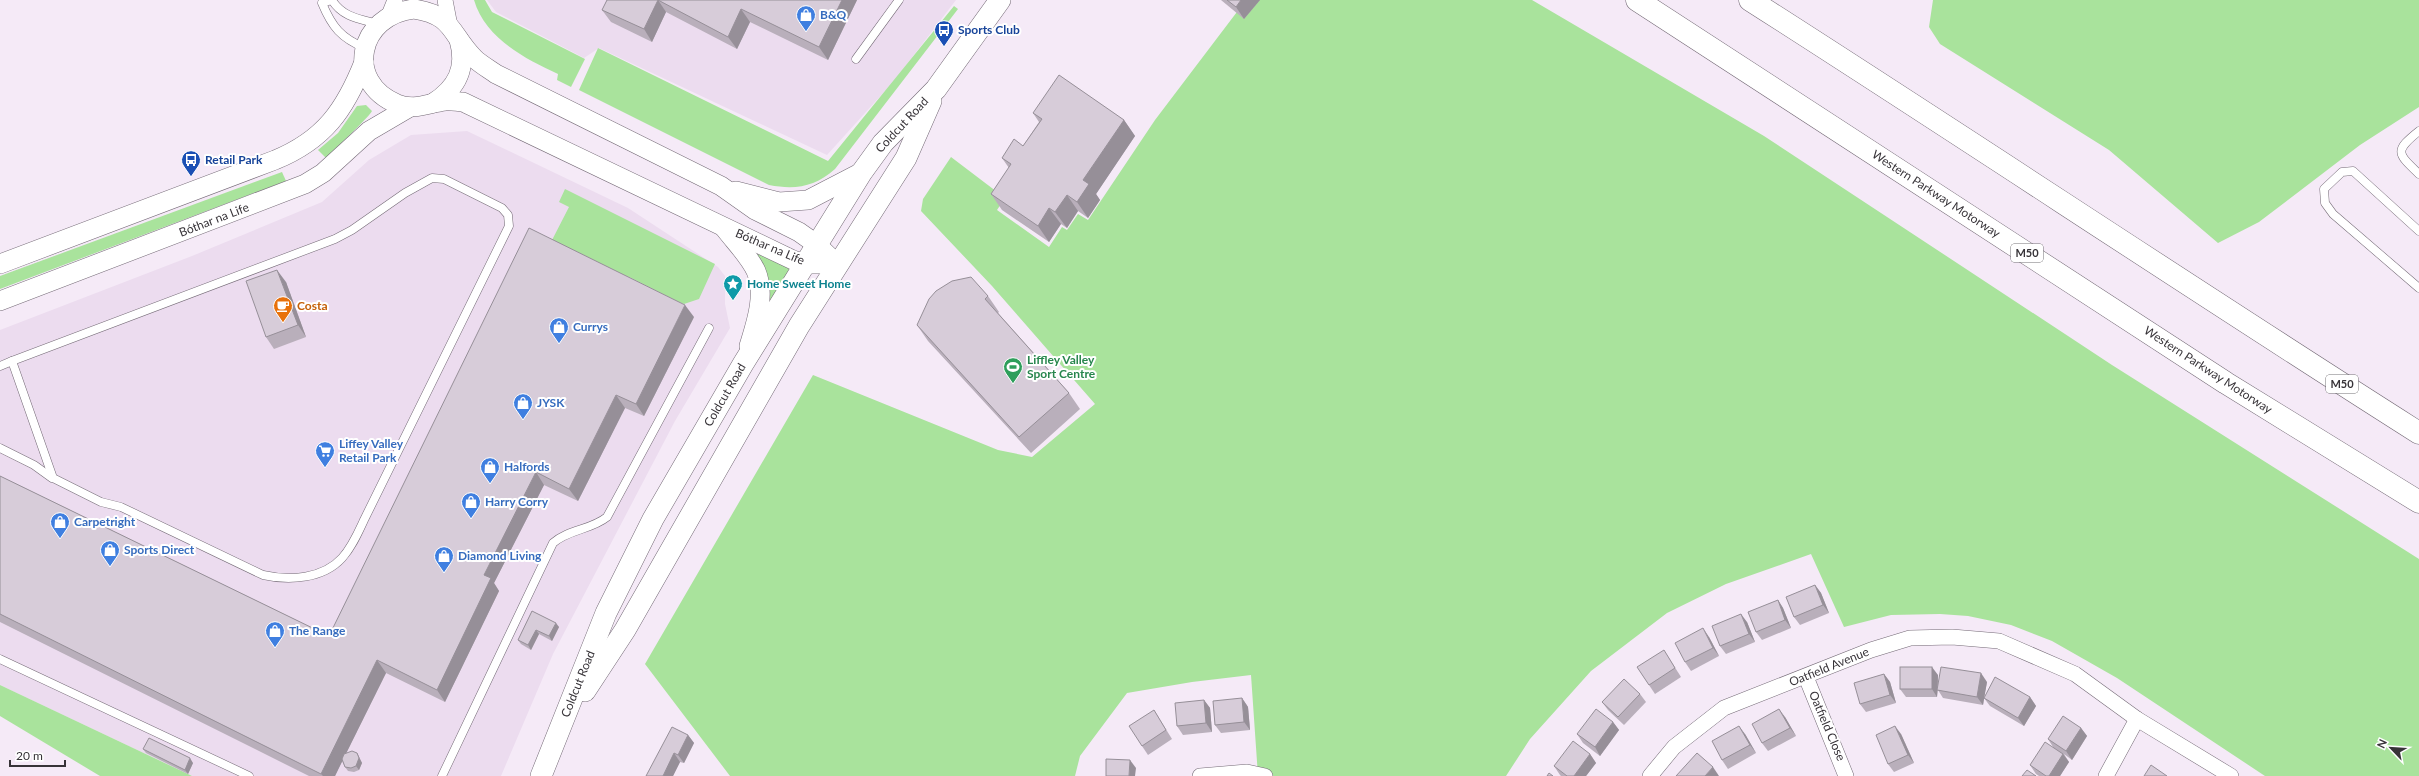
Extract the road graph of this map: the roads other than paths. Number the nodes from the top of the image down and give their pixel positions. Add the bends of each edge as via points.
1 (332, 0) edge
2 (445, 0) edge
3 (899, 0) edge
4 (1000, 0) edge
5 (1637, 0) edge
6 (1750, 0) edge
7 (387, 13) edge
8 (454, 31) junction
9 (364, 55) junction
10 (856, 59) dead end
11 (936, 90) junction
12 (432, 104) junction
13 (410, 107) junction
14 (2419, 131) edge
15 (862, 172) junction
16 (2419, 174) edge
17 (721, 186) junction
18 (724, 228) junction
19 (2419, 231) edge
20 (816, 244) junction
21 (0, 264) edge
22 (805, 264) junction
23 (837, 264) junction
24 (2419, 288) edge
25 (0, 301) edge
26 (709, 328) dead end
27 (12, 361) junction
28 (743, 364) junction
29 (0, 366) edge
30 (2419, 433) edge
31 (0, 448) edge
32 (52, 478) junction
33 (2419, 502) edge
34 (0, 659) edge
35 (1806, 677) junction
36 (2137, 719) junction
37 (560, 730) junction
38 (249, 776) edge
39 (442, 776) edge
40 (541, 776) edge
41 (1200, 776) edge
42 (1265, 776) edge
43 (1650, 776) edge
44 (1846, 776) edge
45 (2106, 776) edge
46 (2231, 776) edge

1 - 7 lane via 341,12 350,17
1 - 9 lane via 322,3 332,23
2 - 8 street
3 - 10 lane
4 - 11 main road, Coldcut Road
5 - 33 highway, Western Parkway Motorway / M50 via 2220,378
6 - 30 highway, M50
7 - 8 street, Bóthar na Life via 428,11 440,17
7 - 9 street via 370,35
8 - 12 street, Bóthar na Life via 462,52 462,68 456,83 446,95
8 - 17 street, Bóthar na Life via 474,58 496,74
9 - 13 street, Bóthar na Life via 367,76 375,89 386,99
9 - 21 street via 354,87 341,110 303,147 275,160
11 - 15 main road, Coldcut Road via 883,143
11 - 23 main road, Coldcut Road via 906,158
12 - 13 street, Bóthar na Life
12 - 18 street, Bóthar na Life via 447,100 464,102
13 - 25 street, Bóthar na Life via 369,131 324,173 305,184
14 - 16 lane via 2403,144 2401,150 2404,160
15 - 17 street via 805,201 778,202
15 - 20 main road, Coldcut Road via 825,234
17 - 20 street, Bóthar na Life via 755,210 799,232
18 - 22 street, Bóthar na Life
18 - 28 street via 756,272 760,290 758,317
19 - 24 lane via 2353,171 2342,172 2324,190 2325,203 2333,214
20 - 22 main road, Coldcut Road
20 - 23 street, Bóthar na Life
22 - 23 street, Bóthar na Life
22 - 28 main road, Coldcut Road
23 - 37 main road, Coldcut Road via 798,326 625,630
26 - 39 lane via 607,517 600,523 562,535 553,543
27 - 29 lane
27 - 32 lane
27 - 32 lane via 335,239 426,180 444,179 488,200 508,215 509,226 506,234 354,541 342,558 328,569 298,578 284,579 263,575 121,507 101,502
28 - 37 main road, Coldcut Road via 653,519 615,596
31 - 32 lane via 34,465
34 - 38 lane
35 - 36 street, Oatfield Avenue via 1847,658 1910,638 1952,637 1999,641 2075,674
35 - 43 street, Oatfield Avenue via 1724,708 1674,748
35 - 44 street, Oatfield Close
36 - 45 street
36 - 46 street, Oatfield Avenue
37 - 40 main road, Coldcut Road
41 - 42 street via 1248,772

